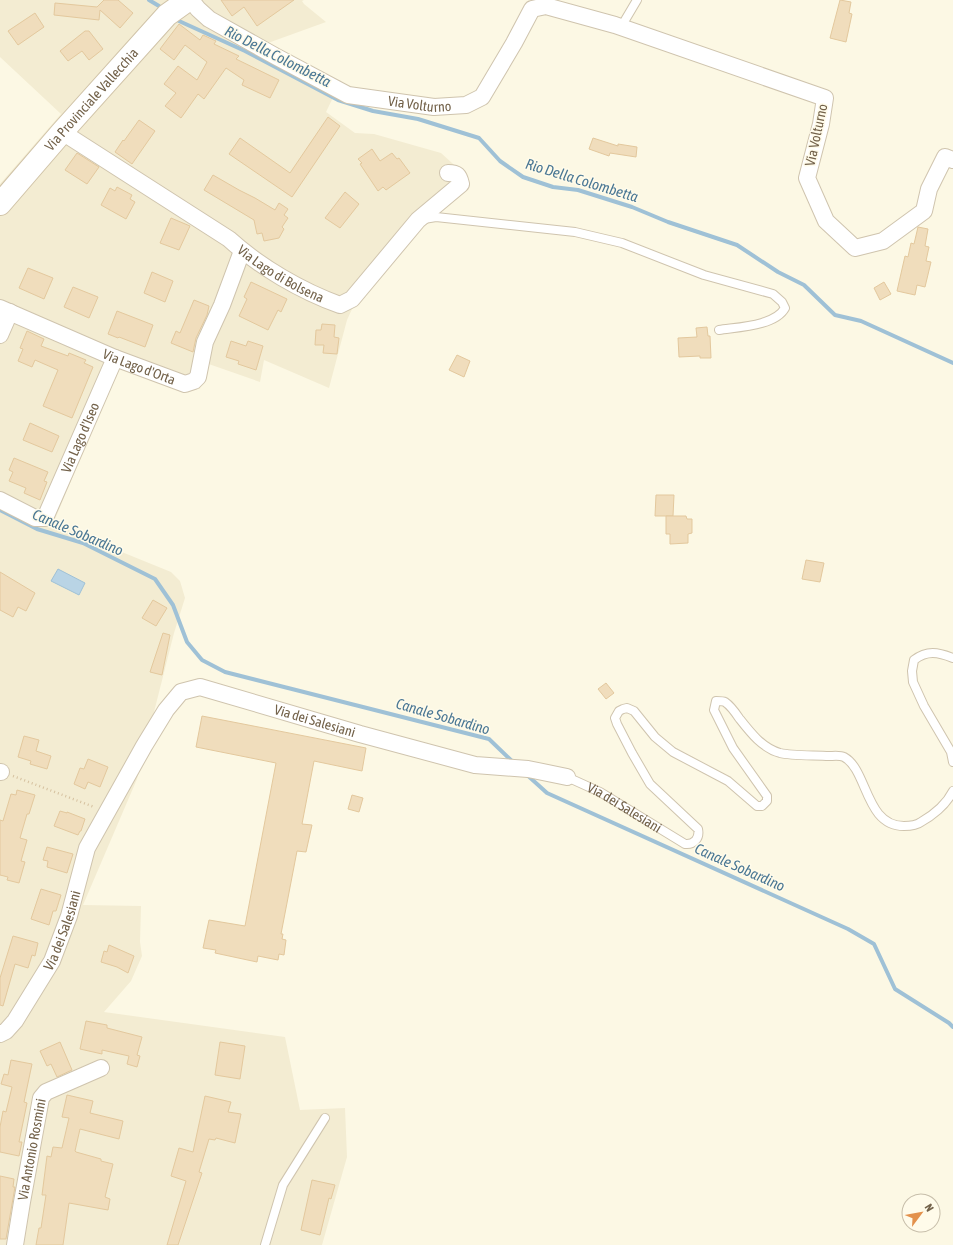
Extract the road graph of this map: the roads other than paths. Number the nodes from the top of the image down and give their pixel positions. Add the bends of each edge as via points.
1 (188, 0) edge
2 (191, 0) edge
3 (637, 0) edge
4 (621, 27) junction
5 (62, 132) junction
6 (953, 160) edge
7 (448, 173) dead end
8 (0, 204) edge
9 (418, 220) junction
10 (242, 251) junction
11 (5, 310) edge
12 (719, 330) dead end
13 (0, 335) edge
14 (115, 358) junction
15 (0, 500) edge
16 (953, 658) edge
17 (953, 762) edge
18 (567, 777) joint
19 (953, 791) edge
20 (0, 1034) edge
21 (101, 1068) dead end
22 (325, 1118) dead end
23 (15, 1245) edge
24 (265, 1245) edge

1 - 5 main road, Via Provinciale Vallecchia via 167,15
2 - 4 street, Via Volturno via 209,19 348,95 434,107 466,105 482,97 532,9 546,6
3 - 4 lane
4 - 6 street, Via Volturno via 825,98 807,178 826,221 855,248 883,241 924,211 929,189 945,157
5 - 8 main road, Via Provinciale Vallecchia
5 - 10 street, Via Lago di Bolsena via 229,239
7 - 9 street, Via Lago di Bolsena via 459,176 461,184
9 - 10 street, Via Lago di Bolsena via 352,299 340,306 279,275
9 - 12 lane via 436,217 575,232 622,243 704,275 773,294 785,308 782,313 767,322
10 - 14 street, Via Lago d'Orta via 205,342 198,377 194,381 186,384
11 - 13 street
11 - 14 street, Via Lago d'Orta
14 - 15 street, Via Lago d'Iseo via 45,518 36,518
16 - 17 lane via 931,652 921,655 914,660 912,671 913,682 951,752
18 - 19 lane, Via dei Salesiani via 600,792 685,844 692,844 697,839 698,829 650,784 615,718 623,709 627,708 634,712 655,737 673,752 728,781 757,806 762,806 767,801 767,796 733,748 714,710 716,701 724,702 732,708 763,744 780,753 843,756 854,765 867,796 886,822 898,826 919,824 936,814 949,800
18 - 20 street, Via dei Salesiani via 521,768 475,765 200,687 181,692 166,710 144,746 87,848 69,916 52,961 15,1021
21 - 23 street, Via Antonio Rosmini via 46,1092 41,1098
22 - 24 lane via 283,1185

